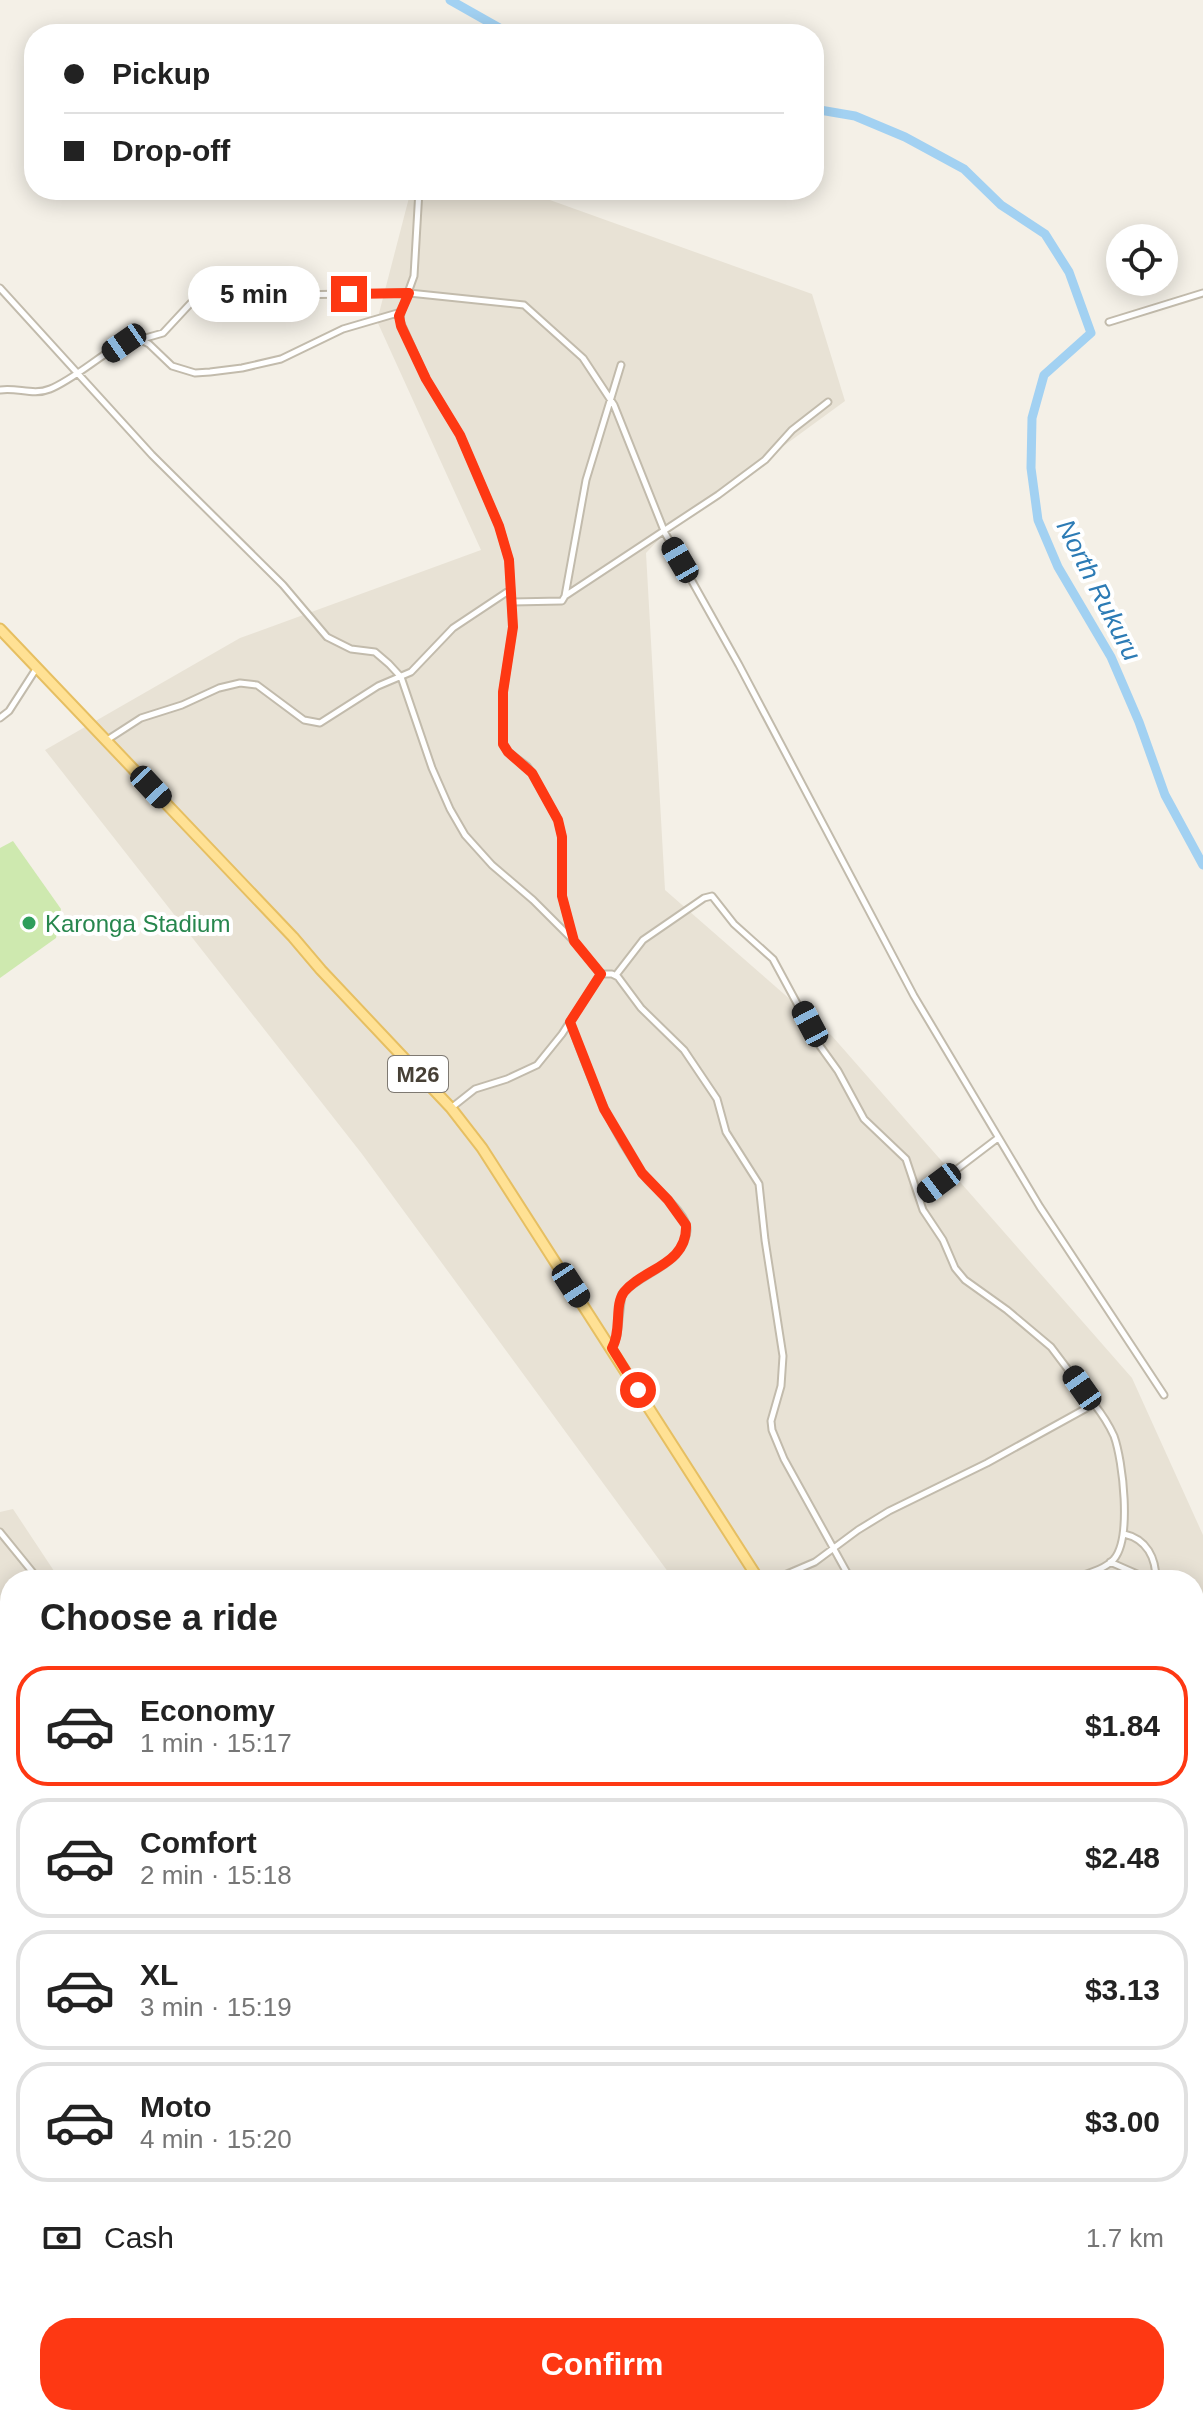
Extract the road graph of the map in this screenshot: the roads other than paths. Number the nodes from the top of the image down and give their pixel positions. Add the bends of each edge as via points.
1 (419, 200) edge
2 (0, 288) edge
3 (409, 293) junction
4 (1203, 293) edge
5 (401, 312) junction
6 (1109, 322) dead end
7 (142, 339) junction
8 (621, 365) dead end
9 (78, 374) junction
10 (0, 390) edge
11 (610, 399) junction
12 (828, 402) dead end
13 (665, 533) junction
14 (510, 590) junction
15 (565, 596) junction
16 (512, 602) junction
17 (0, 629) edge
18 (36, 668) junction
19 (401, 677) junction
20 (0, 718) edge
21 (107, 740) junction
22 (574, 941) junction
23 (601, 974) junction
24 (616, 975) junction
25 (570, 1022) junction
26 (451, 1108) junction
27 (998, 1138) junction
28 (919, 1198) junction
29 (612, 1348) junction
30 (1164, 1395) dead end
31 (1094, 1404) junction
32 (0, 1532) edge
33 (1124, 1534) junction
34 (835, 1549) junction
35 (1110, 1562) junction
36 (31, 1570) edge
37 (751, 1570) edge
38 (798, 1570) edge
39 (846, 1570) edge
40 (1098, 1570) edge
41 (1130, 1570) edge
42 (1155, 1570) edge

1 - 3 street via 417,257
2 - 9 street
3 - 5 street
3 - 7 street via 202,291 163,333
3 - 11 street via 524,305 583,358
4 - 6 street
5 - 7 street via 343,329 281,359 210,372 172,366
5 - 14 street via 407,339 460,435 499,526 511,571
7 - 9 street via 131,339
8 - 11 street
9 - 10 street via 38,393
9 - 19 street via 327,637 351,649 375,652
11 - 13 street
11 - 15 street via 586,480
12 - 13 street via 765,460
13 - 15 street
13 - 27 street via 914,996
14 - 16 street
14 - 19 street via 453,628
15 - 16 street via 553,603
16 - 22 street via 503,744 532,773 558,820 562,896
17 - 18 main road, M26
18 - 20 street
18 - 21 main road, M26
19 - 21 street via 315,724 257,685 229,685 141,718
19 - 22 street via 432,768 465,835
21 - 26 main road, M26
22 - 23 street
23 - 24 street
23 - 25 street
24 - 28 street via 643,940 712,896 773,959 864,1119 906,1159
24 - 34 street via 680,1044 717,1099 726,1132 759,1184 783,1356 772,1430
25 - 26 street via 537,1065 475,1089
25 - 29 street via 604,1109 642,1173 686,1225 670,1259 622,1294
26 - 29 main road, M26
27 - 28 street
27 - 30 street
28 - 31 street via 965,1280 1051,1347
29 - 37 main road, M26
31 - 33 street via 1119,1454
31 - 34 street via 889,1511
32 - 36 street
33 - 35 street
33 - 42 street via 1148,1550
34 - 38 street
34 - 39 street
35 - 40 street
35 - 41 street

